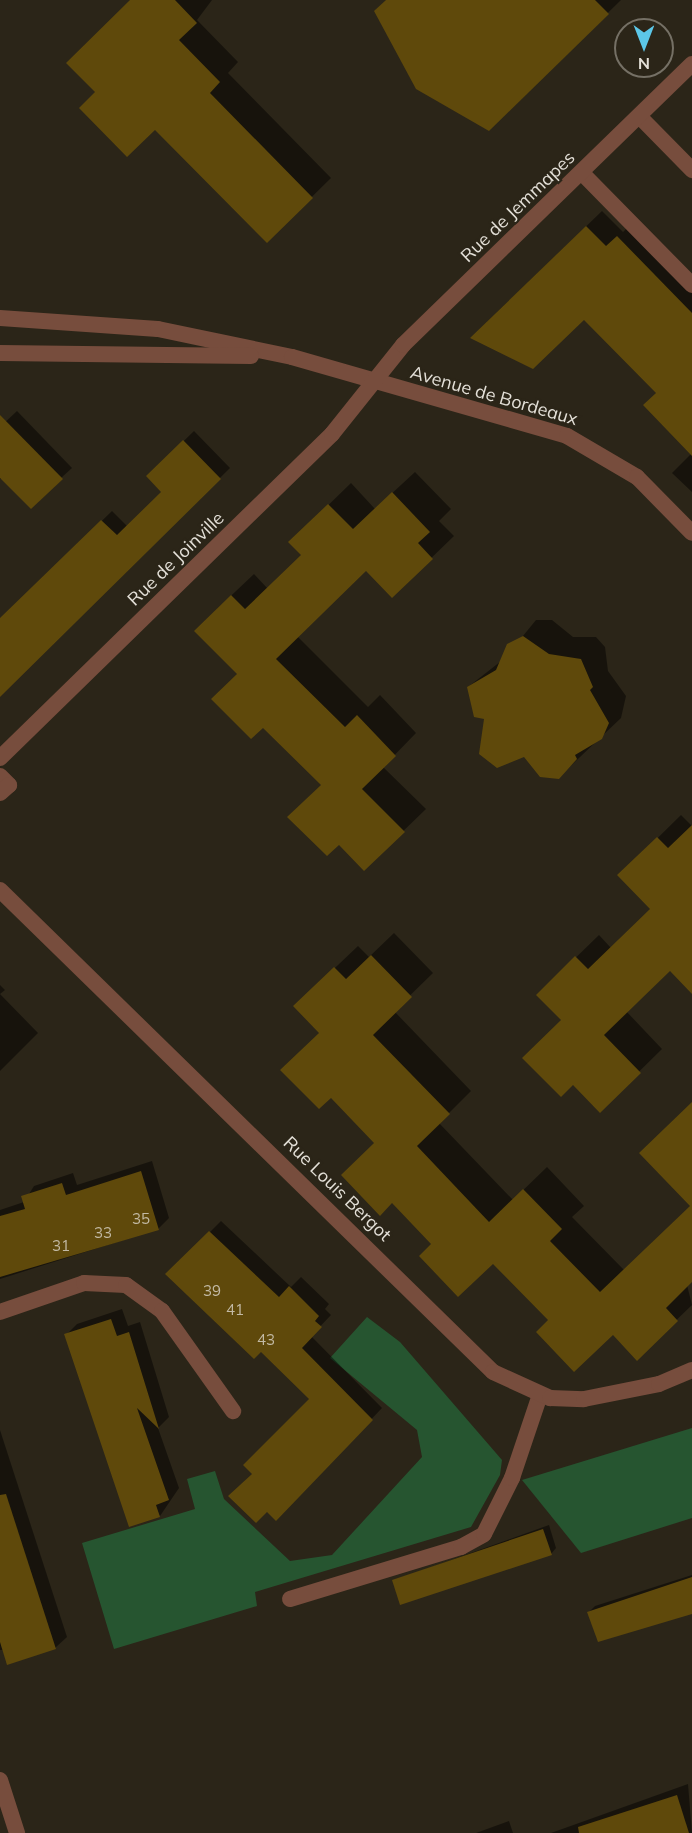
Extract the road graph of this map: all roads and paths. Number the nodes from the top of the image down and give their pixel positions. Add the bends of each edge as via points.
1 (692, 64) edge
2 (639, 116) junction
3 (692, 170) edge
4 (582, 173) junction
5 (692, 285) edge
6 (0, 318) edge
7 (0, 353) edge
8 (292, 357) junction
9 (373, 381) junction
10 (692, 533) edge
11 (0, 758) edge
12 (0, 776) edge
13 (0, 793) edge
14 (0, 890) edge
15 (0, 1312) edge
16 (692, 1370) edge
17 (540, 1395) junction
18 (233, 1410) dead end
19 (290, 1599) dead end
20 (0, 1780) edge
21 (17, 1833) edge

1 - 2 street, Rue de Jemmapes
2 - 3 street
2 - 4 street, Rue de Jemmapes
4 - 5 street
4 - 9 street, Rue de Jemmapes via 403,345
6 - 8 street, Avenue de Bordeaux via 158,329
7 - 8 street, Avenue de Bordeaux
8 - 9 street, Avenue de Bordeaux
9 - 10 street, Avenue de Bordeaux via 587,445 637,477
9 - 11 street, Rue de Joinville via 332,434
12 - 13 street via 9,785
14 - 17 street, Rue Louis Bergot via 493,1372
15 - 18 street via 84,1283 126,1285 162,1311
16 - 17 street, Rue Louis Bergot via 625,1393 584,1399
17 - 19 street via 512,1478 484,1534 461,1547
20 - 21 street

